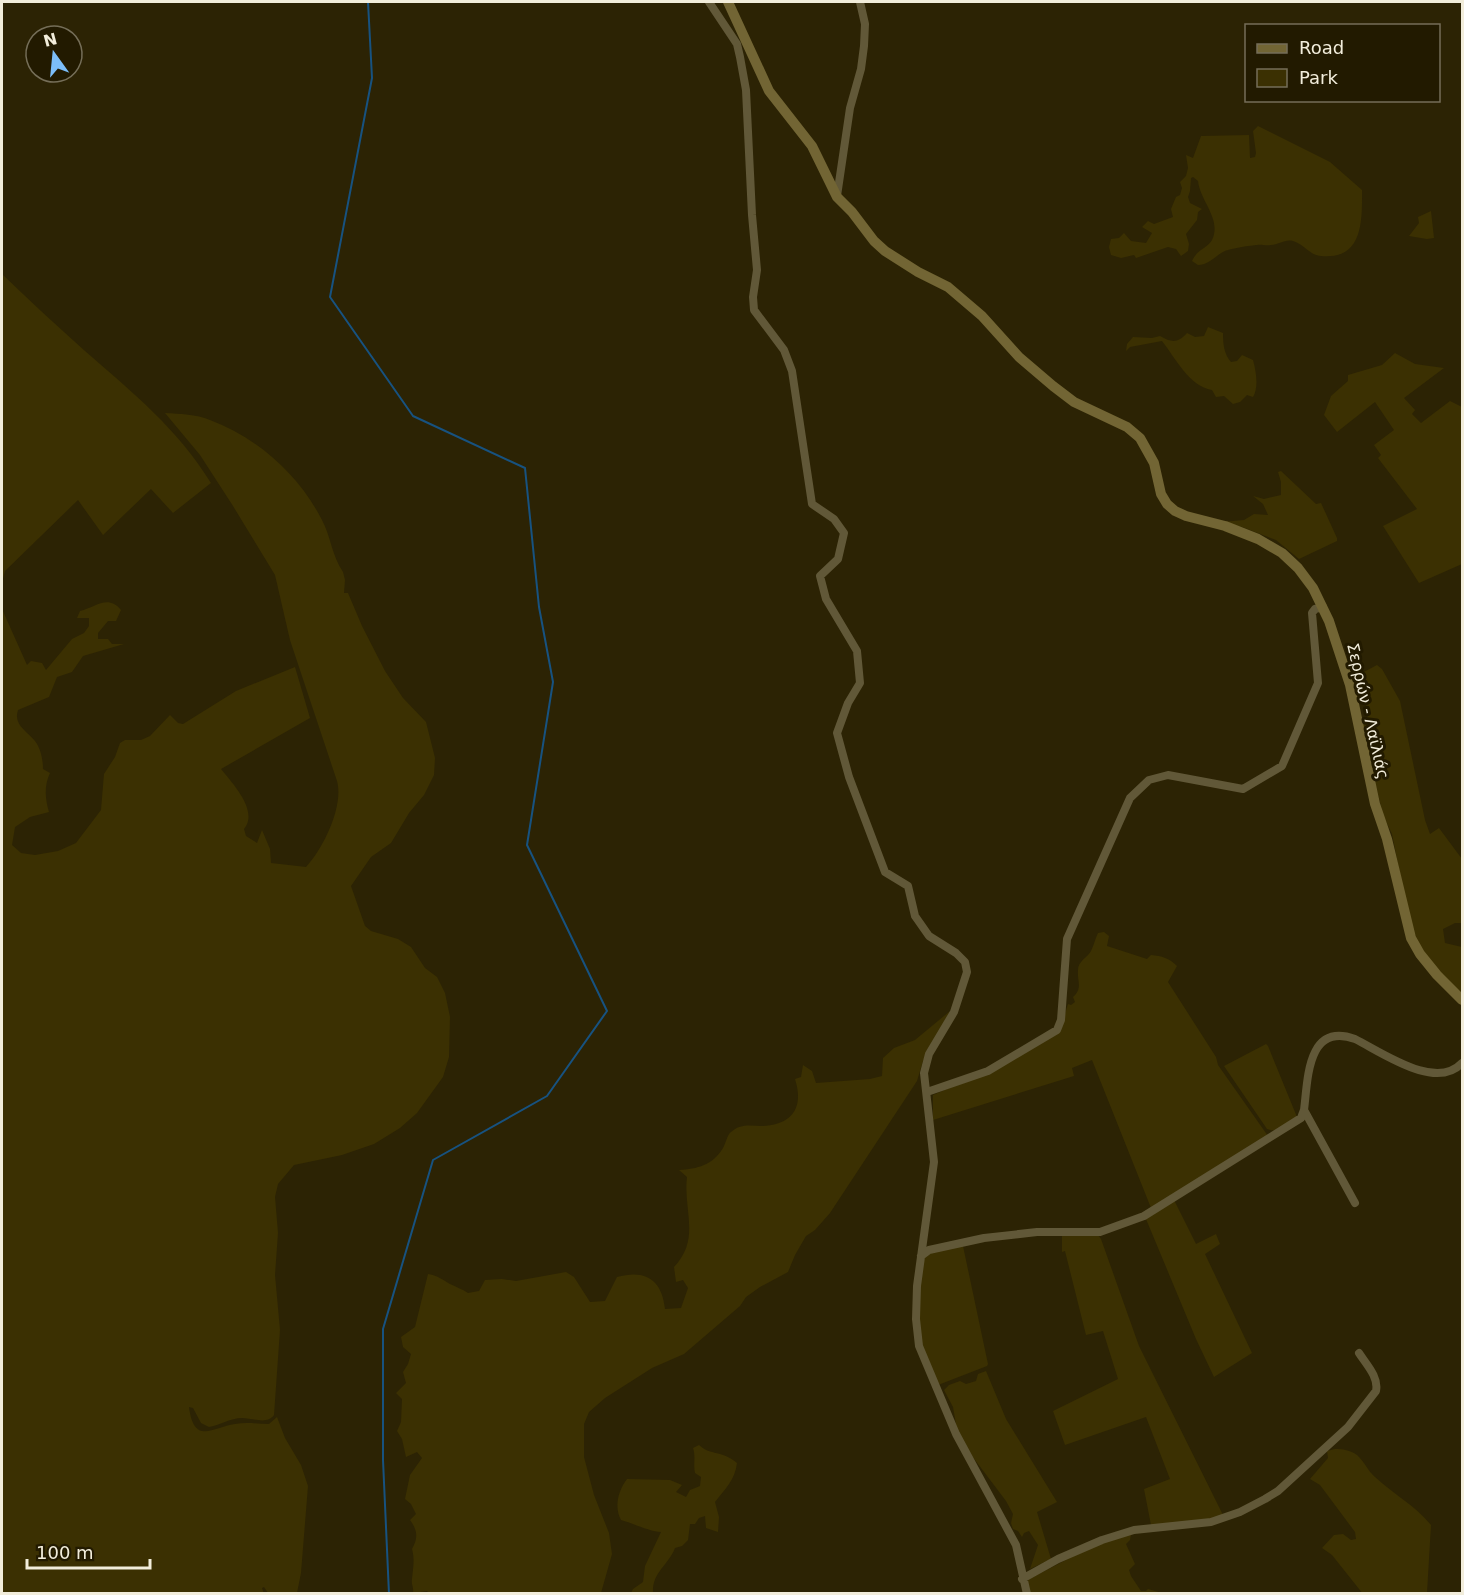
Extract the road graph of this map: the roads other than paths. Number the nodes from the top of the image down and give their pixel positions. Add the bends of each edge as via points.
1 (709, 2) edge
2 (728, 2) edge
3 (860, 2) edge
4 (837, 197) junction
5 (1323, 607) junction
6 (1462, 1000) edge
7 (1462, 1064) edge
8 (927, 1092) junction
9 (1304, 1110) junction
10 (1355, 1203) dead end
11 (921, 1256) junction
12 (1359, 1353) dead end
13 (1022, 1579) junction
14 (1027, 1593) edge

1 - 8 street via 737,44 746,90 757,270 754,310 784,350 792,371 812,504 834,519 844,533 838,559 820,576 826,599 857,651 861,683 848,703 837,733 849,777 885,872 908,886 915,916 929,936 965,962 967,972 954,1012 929,1054 924,1072
2 - 4 main road, Σερρών - Λαϊλιάς via 769,91 812,146
3 - 4 street via 865,24 861,69 850,108
4 - 5 main road, Σερρών - Λαϊλιάς via 885,251 948,287 1053,387 1140,438 1154,463 1161,494 1175,511 1270,545 1298,568
5 - 6 main road, Σερρών - Λαϊλιάς via 1350,685 1370,783 1408,931 1420,954
5 - 8 street via 1312,613 1318,683 1282,766 1243,789 1168,775 1149,780 1130,798 1067,939 1057,1030 988,1071
7 - 9 street via 1455,1071 1420,1072 1355,1039 1344,1035 1328,1038 1318,1045 1311,1062
8 - 11 street via 934,1162
9 - 10 street
9 - 11 street via 1301,1118 1144,1216 1100,1232 1037,1232 984,1238 929,1250
11 - 13 street via 916,1319 919,1346 956,1434 1016,1545
12 - 13 street via 1375,1377 1376,1390 1348,1427 1278,1491 1240,1512 1211,1522 1134,1530 1102,1540
13 - 14 street

